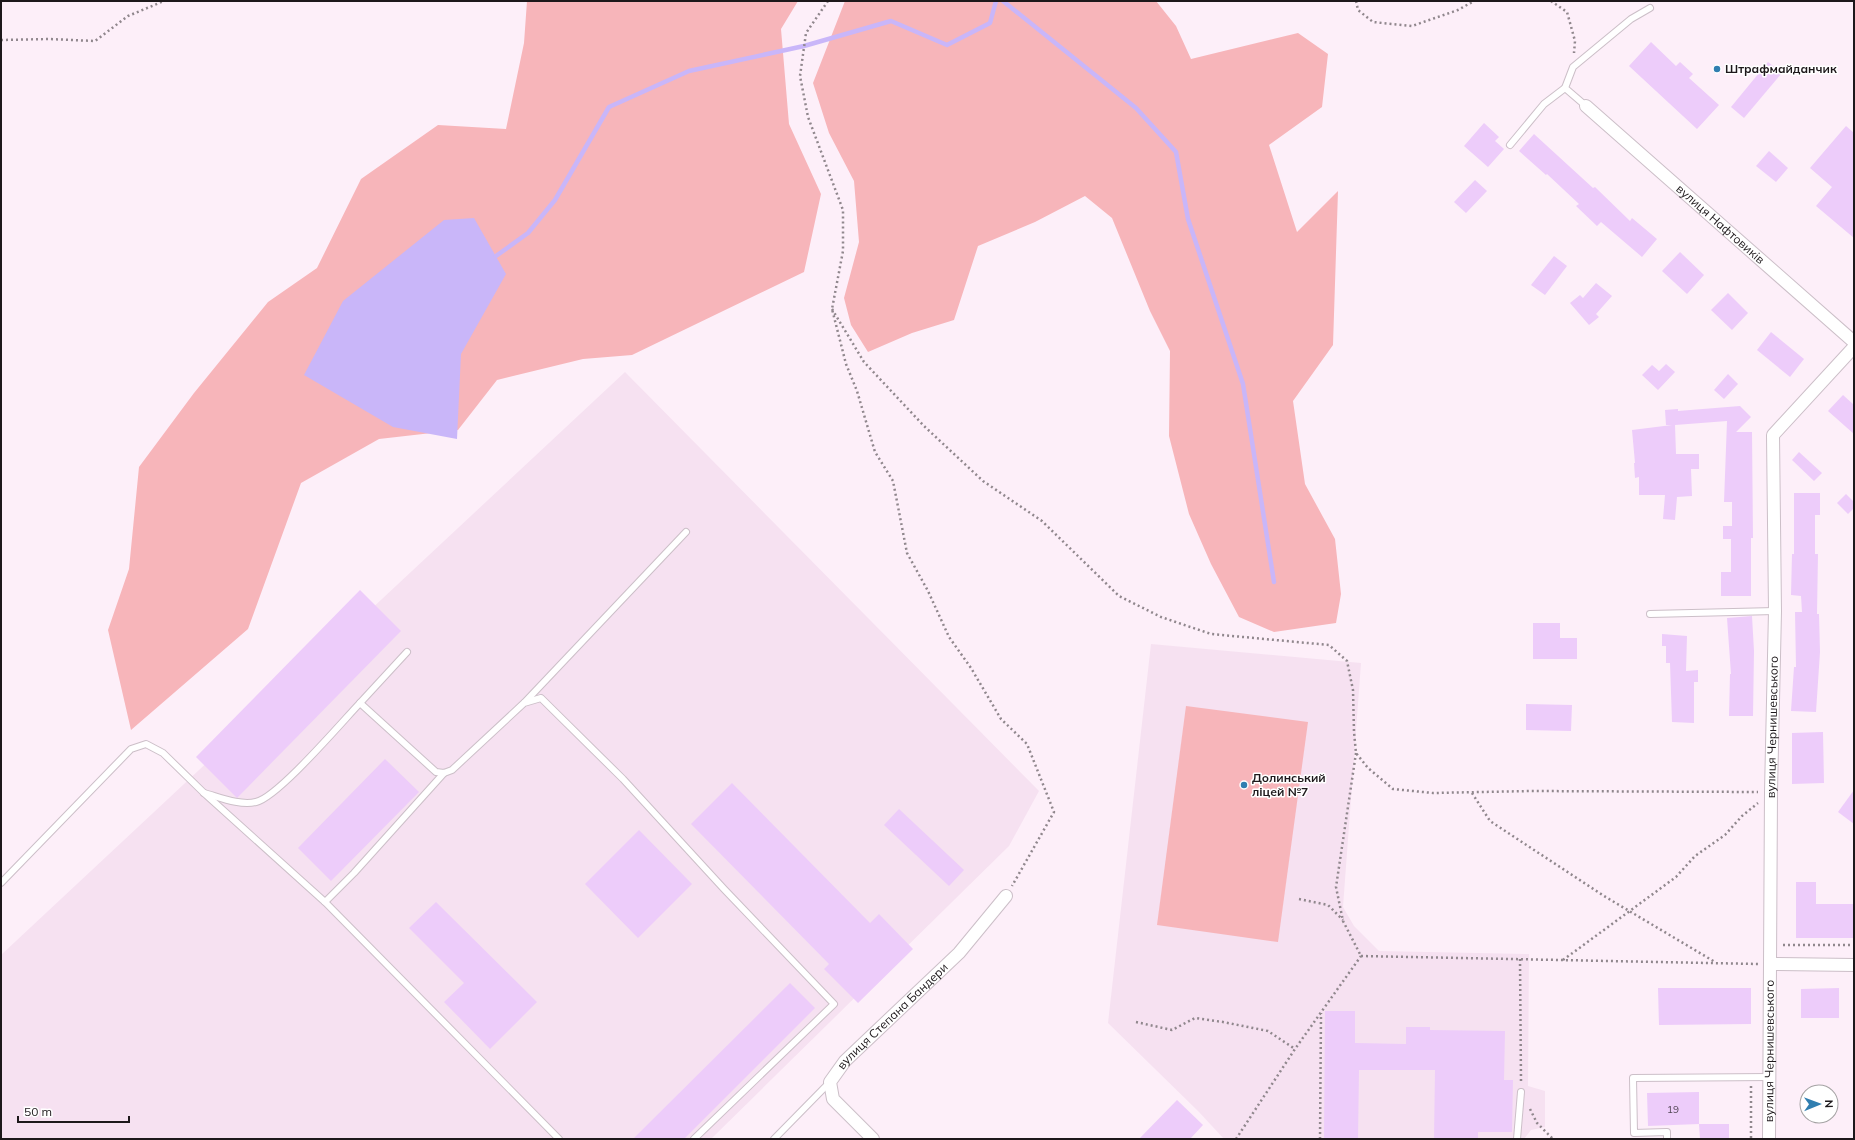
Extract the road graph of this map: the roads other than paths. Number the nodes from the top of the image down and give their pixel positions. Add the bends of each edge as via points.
1 (1650, 8) dead end
2 (1565, 88) junction
3 (1586, 106) joint
4 (1510, 145) dead end
5 (1854, 342) edge
6 (1854, 347) edge
7 (686, 532) dead end
8 (1775, 610) junction
9 (1650, 614) dead end
10 (407, 652) dead end
11 (360, 703) junction
12 (524, 703) junction
13 (444, 772) junction
14 (204, 793) junction
15 (1, 883) edge
16 (1006, 896) road end
17 (325, 902) junction
18 (1770, 964) junction
19 (1854, 965) edge
20 (1770, 1077) junction
21 (830, 1082) junction
22 (1521, 1092) road end
23 (1634, 1136) edge
24 (559, 1139) edge
25 (694, 1139) edge
26 (774, 1139) edge
27 (873, 1139) edge
28 (1517, 1139) edge
29 (1667, 1139) edge
30 (1769, 1139) edge

1 - 2 lane via 1631,19 1573,67
2 - 3 lane
2 - 4 lane via 1544,104
3 - 5 street, вулиця Нафтовиків
6 - 8 street, вулиця Чернишевського via 1773,435
7 - 12 lane
8 - 9 lane
8 - 18 street, вулиця Чернишевського
10 - 11 lane
11 - 13 lane via 436,772
11 - 14 lane via 275,792 256,802 225,799
12 - 13 lane via 452,770
12 - 25 lane via 541,698 623,779 834,1004
13 - 17 lane
14 - 15 lane via 164,752 146,744 130,749
14 - 17 lane
16 - 21 street, вулиця Степана Бандери via 960,953 845,1061
17 - 24 lane
18 - 19 street
18 - 20 street, вулиця Чернишевського
20 - 23 lane via 1633,1078
20 - 30 street, вулиця Чернишевського
21 - 26 lane
21 - 27 street, вулиця Степана Бандери via 833,1099
22 - 28 lane
23 - 29 lane via 1667,1132

